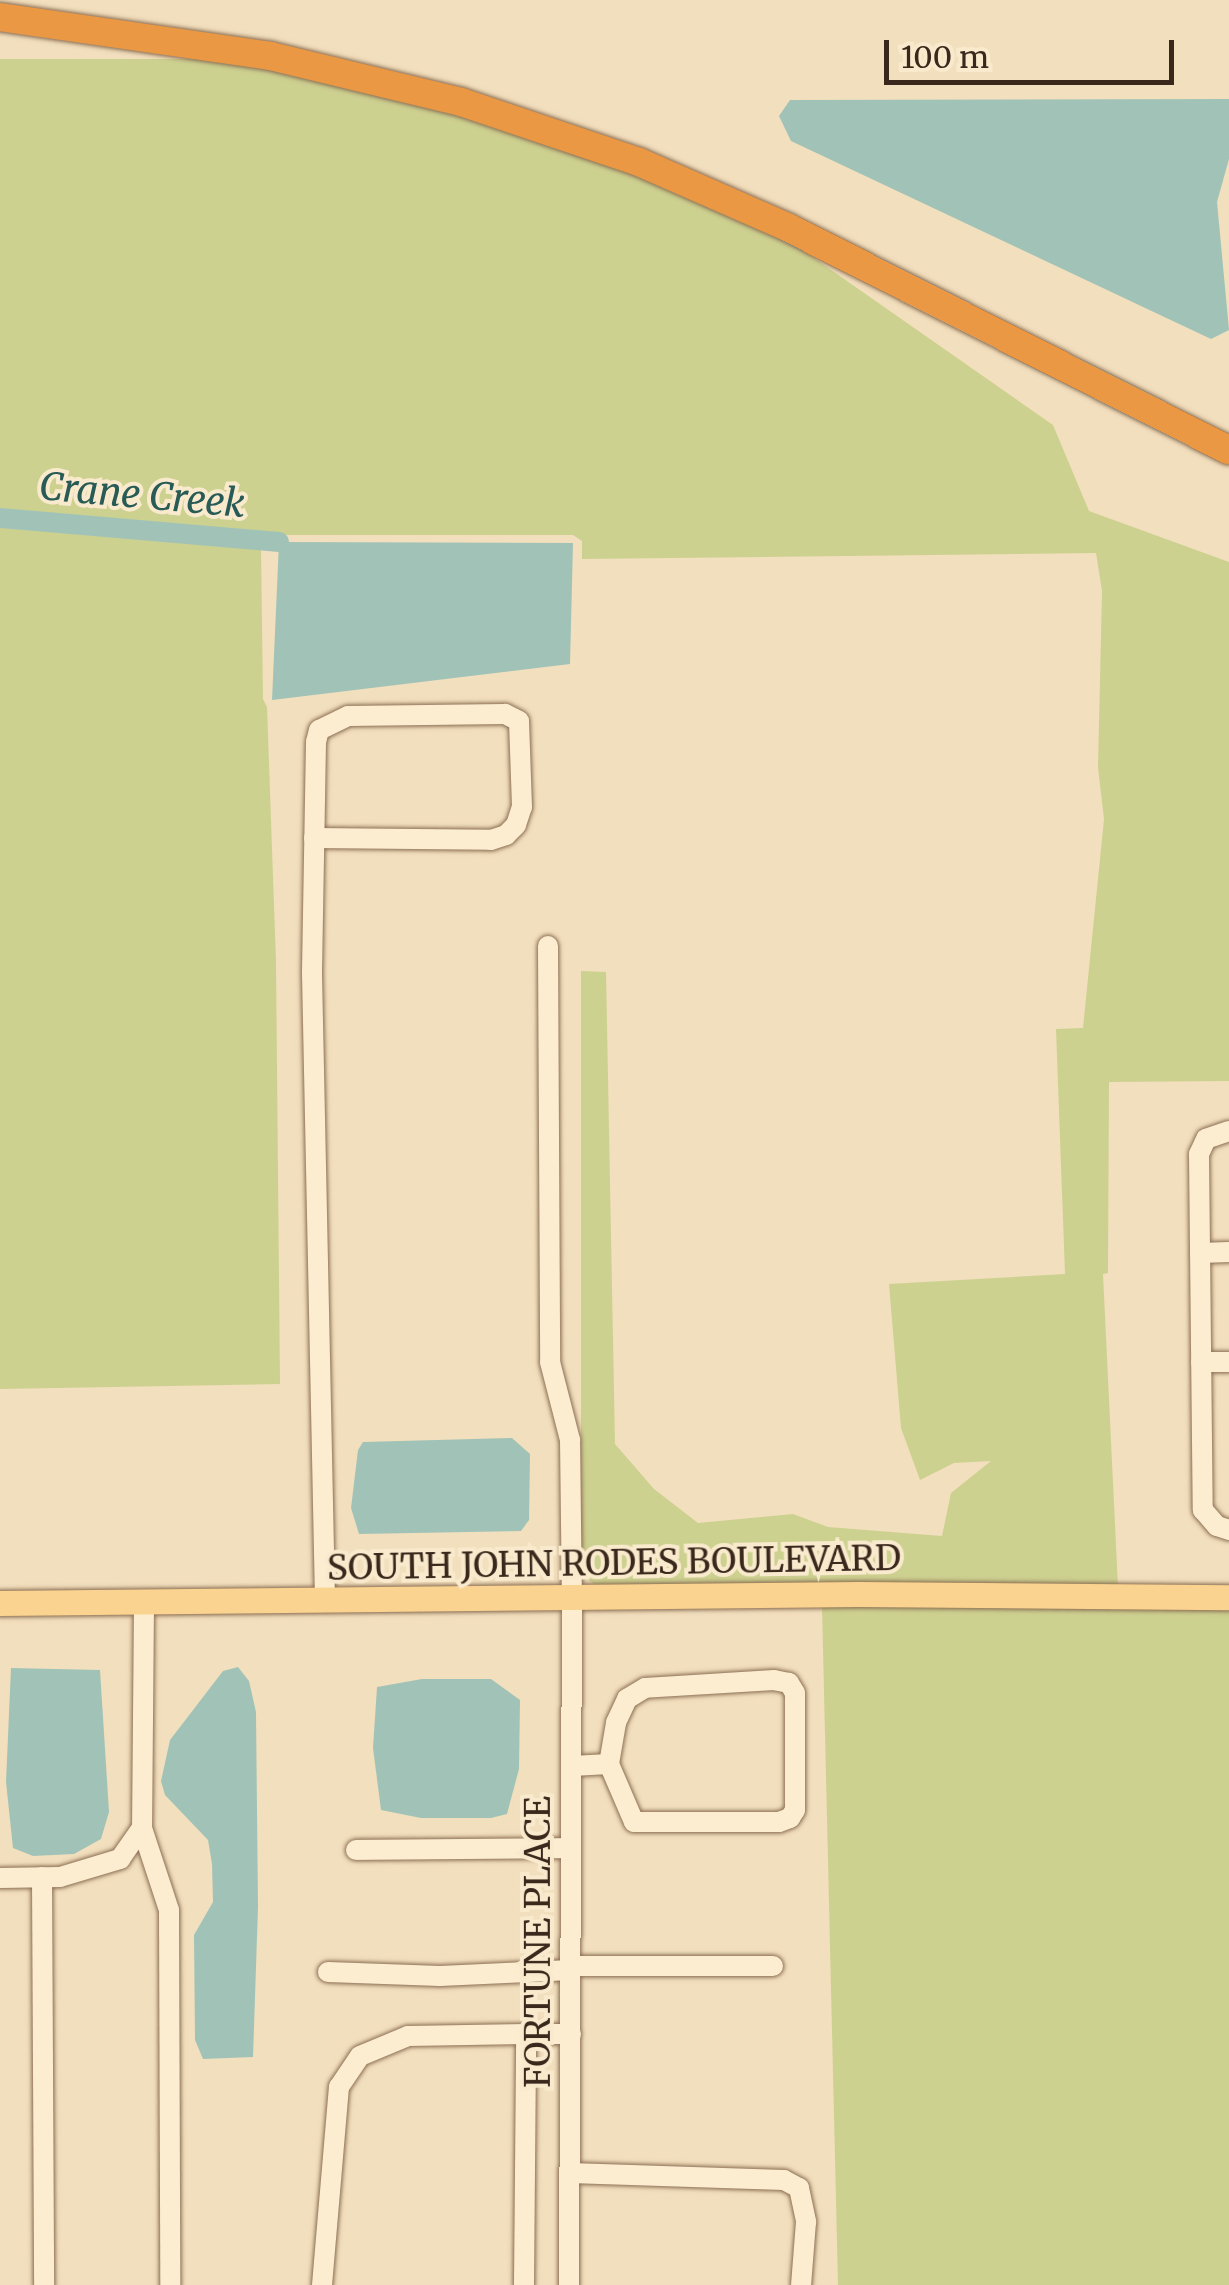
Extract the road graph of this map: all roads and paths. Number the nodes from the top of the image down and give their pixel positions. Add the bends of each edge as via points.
1 (0, 17) edge
2 (1229, 450) edge
3 (314, 838) junction
4 (548, 946) dead end
5 (1229, 1131) edge
6 (1229, 1252) edge
7 (1200, 1253) junction
8 (1202, 1362) junction
9 (1229, 1362) edge
10 (1229, 1530) edge
11 (1229, 1597) edge
12 (572, 1598) junction
13 (324, 1601) junction
14 (0, 1603) edge
15 (144, 1604) junction
16 (609, 1764) junction
17 (572, 1766) junction
18 (142, 1828) junction
19 (571, 1848) junction
20 (356, 1850) dead end
21 (42, 1877) junction
22 (0, 1878) edge
23 (773, 1966) dead end
24 (571, 1968) junction
25 (328, 1972) dead end
26 (526, 2034) junction
27 (570, 2034) junction
28 (570, 2173) junction
29 (44, 2285) edge
30 (170, 2285) edge
31 (322, 2285) edge
32 (524, 2285) edge
33 (570, 2285) edge
34 (801, 2285) edge

1 - 2 highway via 270,56 461,102 638,162 790,228
3 - 3 street via 316,742 330,722 348,716 505,714 519,720 522,806 506,835
3 - 13 street
4 - 12 street, FORTUNE PLACE via 550,1362 570,1440
5 - 7 street via 1206,1139 1198,1154
6 - 7 street
7 - 8 street
8 - 9 street
8 - 10 street via 1203,1510
11 - 12 main road, SOUTH JOHN RODES BOULEVARD
12 - 13 main road, SOUTH JOHN RODES BOULEVARD
12 - 17 street, FORTUNE PLACE
13 - 15 main road, SOUTH JOHN RODES BOULEVARD
14 - 15 main road, SOUTH JOHN RODES BOULEVARD
15 - 18 street
16 - 16 street via 634,1822 790,1818 795,1692 774,1680 645,1688 627,1699
16 - 17 street
17 - 19 street, FORTUNE PLACE
18 - 21 street via 120,1859
18 - 30 street via 169,1910
19 - 20 street
19 - 24 street, FORTUNE PLACE
21 - 22 street
21 - 29 street
23 - 24 street
24 - 25 street via 440,1976
24 - 27 street, FORTUNE PLACE
26 - 27 street
26 - 31 street via 408,2036 360,2056 339,2086
26 - 32 street
27 - 28 street, FORTUNE PLACE
28 - 33 street, FORTUNE PLACE
28 - 34 street via 784,2180 799,2188 806,2222

